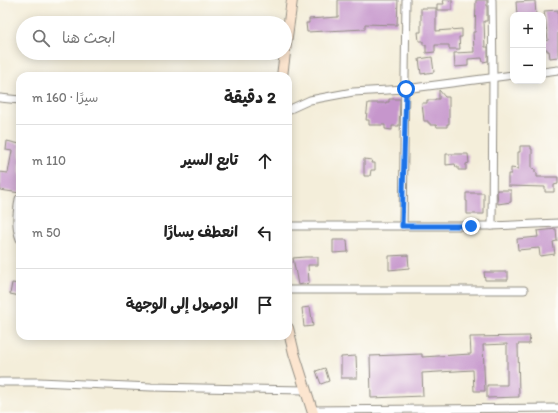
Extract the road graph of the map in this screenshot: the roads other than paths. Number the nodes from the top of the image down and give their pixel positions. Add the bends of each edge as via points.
1 (292, 0) edge
2 (406, 0) edge
3 (492, 0) edge
4 (290, 16) edge
5 (284, 60) edge
6 (558, 70) edge
7 (282, 72) edge
8 (546, 72) edge
9 (510, 76) edge
10 (493, 78) junction
11 (406, 89) junction
12 (0, 98) edge
13 (16, 100) edge
14 (292, 108) edge
15 (558, 223) edge
16 (292, 226) edge
17 (402, 226) junction
18 (492, 226) junction
19 (292, 290) edge
20 (524, 290) dead end
21 (291, 340) edge
22 (0, 382) edge
23 (305, 390) junction
24 (558, 408) edge
25 (312, 411) edge

1 - 4 street
2 - 11 street
3 - 10 street
5 - 7 street
6 - 8 street
9 - 10 street
10 - 11 street
10 - 18 street
11 - 14 street via 353,92 310,100
11 - 17 street
12 - 13 street
15 - 18 street
16 - 17 street
17 - 18 street
19 - 20 street
21 - 23 street
22 - 23 street
23 - 25 street
24 - 25 street

